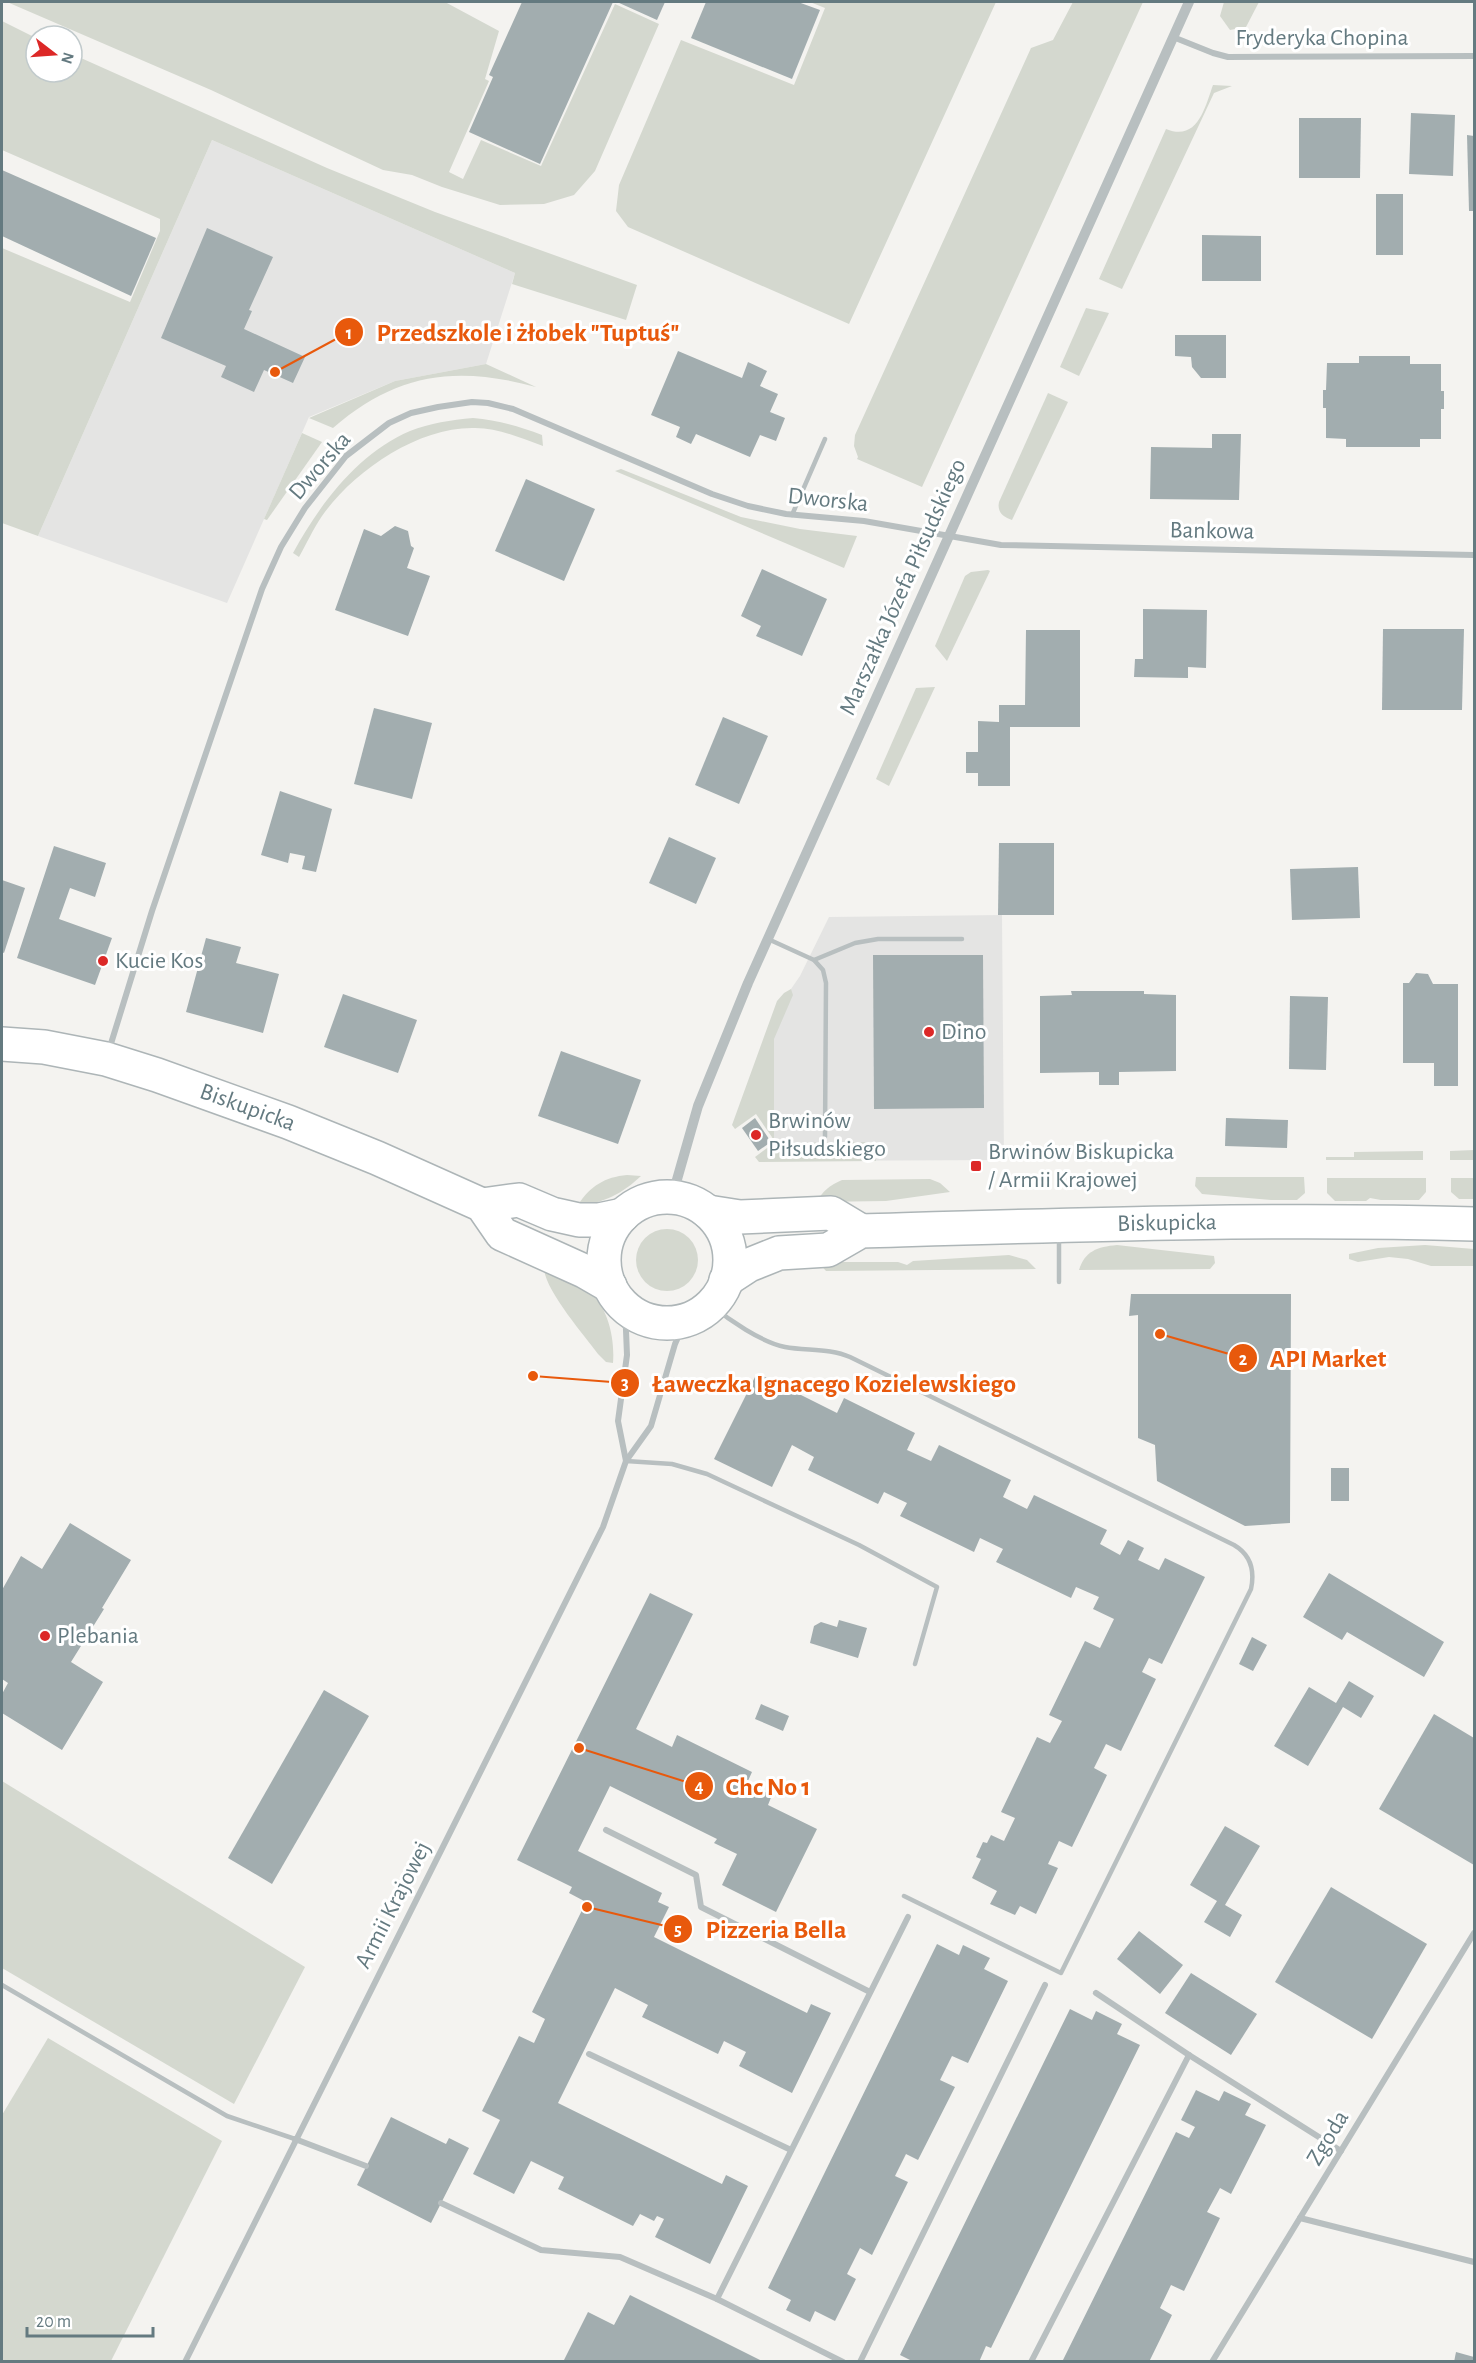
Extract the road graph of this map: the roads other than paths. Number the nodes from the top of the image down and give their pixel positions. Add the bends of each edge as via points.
1 (1190, 2) edge
2 (1173, 37) junction
3 (1474, 56) edge
4 (825, 439) dead end
5 (792, 515) junction
6 (949, 537) junction
7 (1474, 555) edge
8 (768, 939) junction
9 (962, 939) dead end
10 (814, 960) junction
11 (2, 1044) edge
12 (106, 1059) junction
13 (825, 1137) dead end
14 (672, 1197) junction
15 (482, 1205) junction
16 (708, 1212) junction
17 (623, 1215) junction
18 (1474, 1224) edge
19 (1059, 1226) junction
20 (861, 1231) junction
21 (1059, 1282) dead end
22 (617, 1296) junction
23 (708, 1301) junction
24 (626, 1461) junction
25 (915, 1664) dead end
26 (606, 1830) dead end
27 (904, 1896) dead end
28 (908, 1917) dead end
29 (1474, 1933) edge
30 (2, 1984) edge
31 (1045, 1985) dead end
32 (870, 1992) junction
33 (1096, 1993) dead end
34 (590, 2054) dead end
35 (1189, 2055) junction
36 (295, 2139) junction
37 (791, 2150) junction
38 (1341, 2151) junction
39 (366, 2166) dead end
40 (441, 2203) dead end
41 (1300, 2218) junction
42 (1474, 2262) edge
43 (717, 2299) junction
44 (185, 2361) edge
45 (843, 2361) edge
46 (860, 2361) edge
47 (1031, 2361) edge
48 (1212, 2361) edge

1 - 2 street, Marszałka Józefa Piłsudskiego
2 - 3 street, Fryderyka Chopina via 1228,57
2 - 6 street, Marszałka Józefa Piłsudskiego
4 - 5 lane
5 - 6 street, Dworska via 864,521
5 - 12 street, Dworska via 712,494 531,416 488,403 456,403 411,413 367,439 346,456 306,508 281,547 262,590 155,900
6 - 7 street, Bankowa via 1001,545
6 - 8 street, Marszałka Józefa Piłsudskiego
8 - 10 lane
8 - 14 street, Marszałka Józefa Piłsudskiego via 698,1106
9 - 10 lane via 866,941
10 - 13 lane via 823,970 826,983
11 - 12 main road, Biskupicka via 44,1047
12 - 15 main road, Biskupicka via 288,1122
14 - 16 main road
14 - 17 main road via 650,1199
15 - 17 main road via 519,1200 579,1220
15 - 22 main road via 502,1234 584,1271
16 - 20 main road via 740,1217 831,1213
16 - 23 main road via 726,1238 730,1259
17 - 22 main road via 605,1249 604,1262
18 - 19 main road, Biskupicka via 1168,1221
19 - 20 main road, Biskupicka
19 - 21 lane
20 - 23 main road, Biskupicka via 828,1250 779,1254 749,1265
22 - 23 main road via 633,1312 654,1321 675,1322
22 - 24 street via 627,1355 618,1421
23 - 24 street, Armii Krajowej via 675,1344 651,1426
23 - 27 lane via 740,1326 778,1345 844,1354 871,1367 1234,1545 1252,1566 1251,1589 1061,1973
24 - 25 lane via 672,1464 707,1474 859,1545 937,1587
24 - 36 street, Armii Krajowej via 585,1562
26 - 32 street via 696,1875 701,1907
28 - 32 street
29 - 38 street, Zgoda
30 - 36 lane via 226,2116
31 - 46 street
32 - 37 street
33 - 35 street
34 - 37 street
35 - 38 street
35 - 47 street
36 - 39 street
36 - 44 street, Armii Krajowej
37 - 43 street
38 - 41 street, Zgoda
40 - 43 street via 541,2250 620,2257
41 - 42 street
41 - 48 street, Zgoda
43 - 45 street

